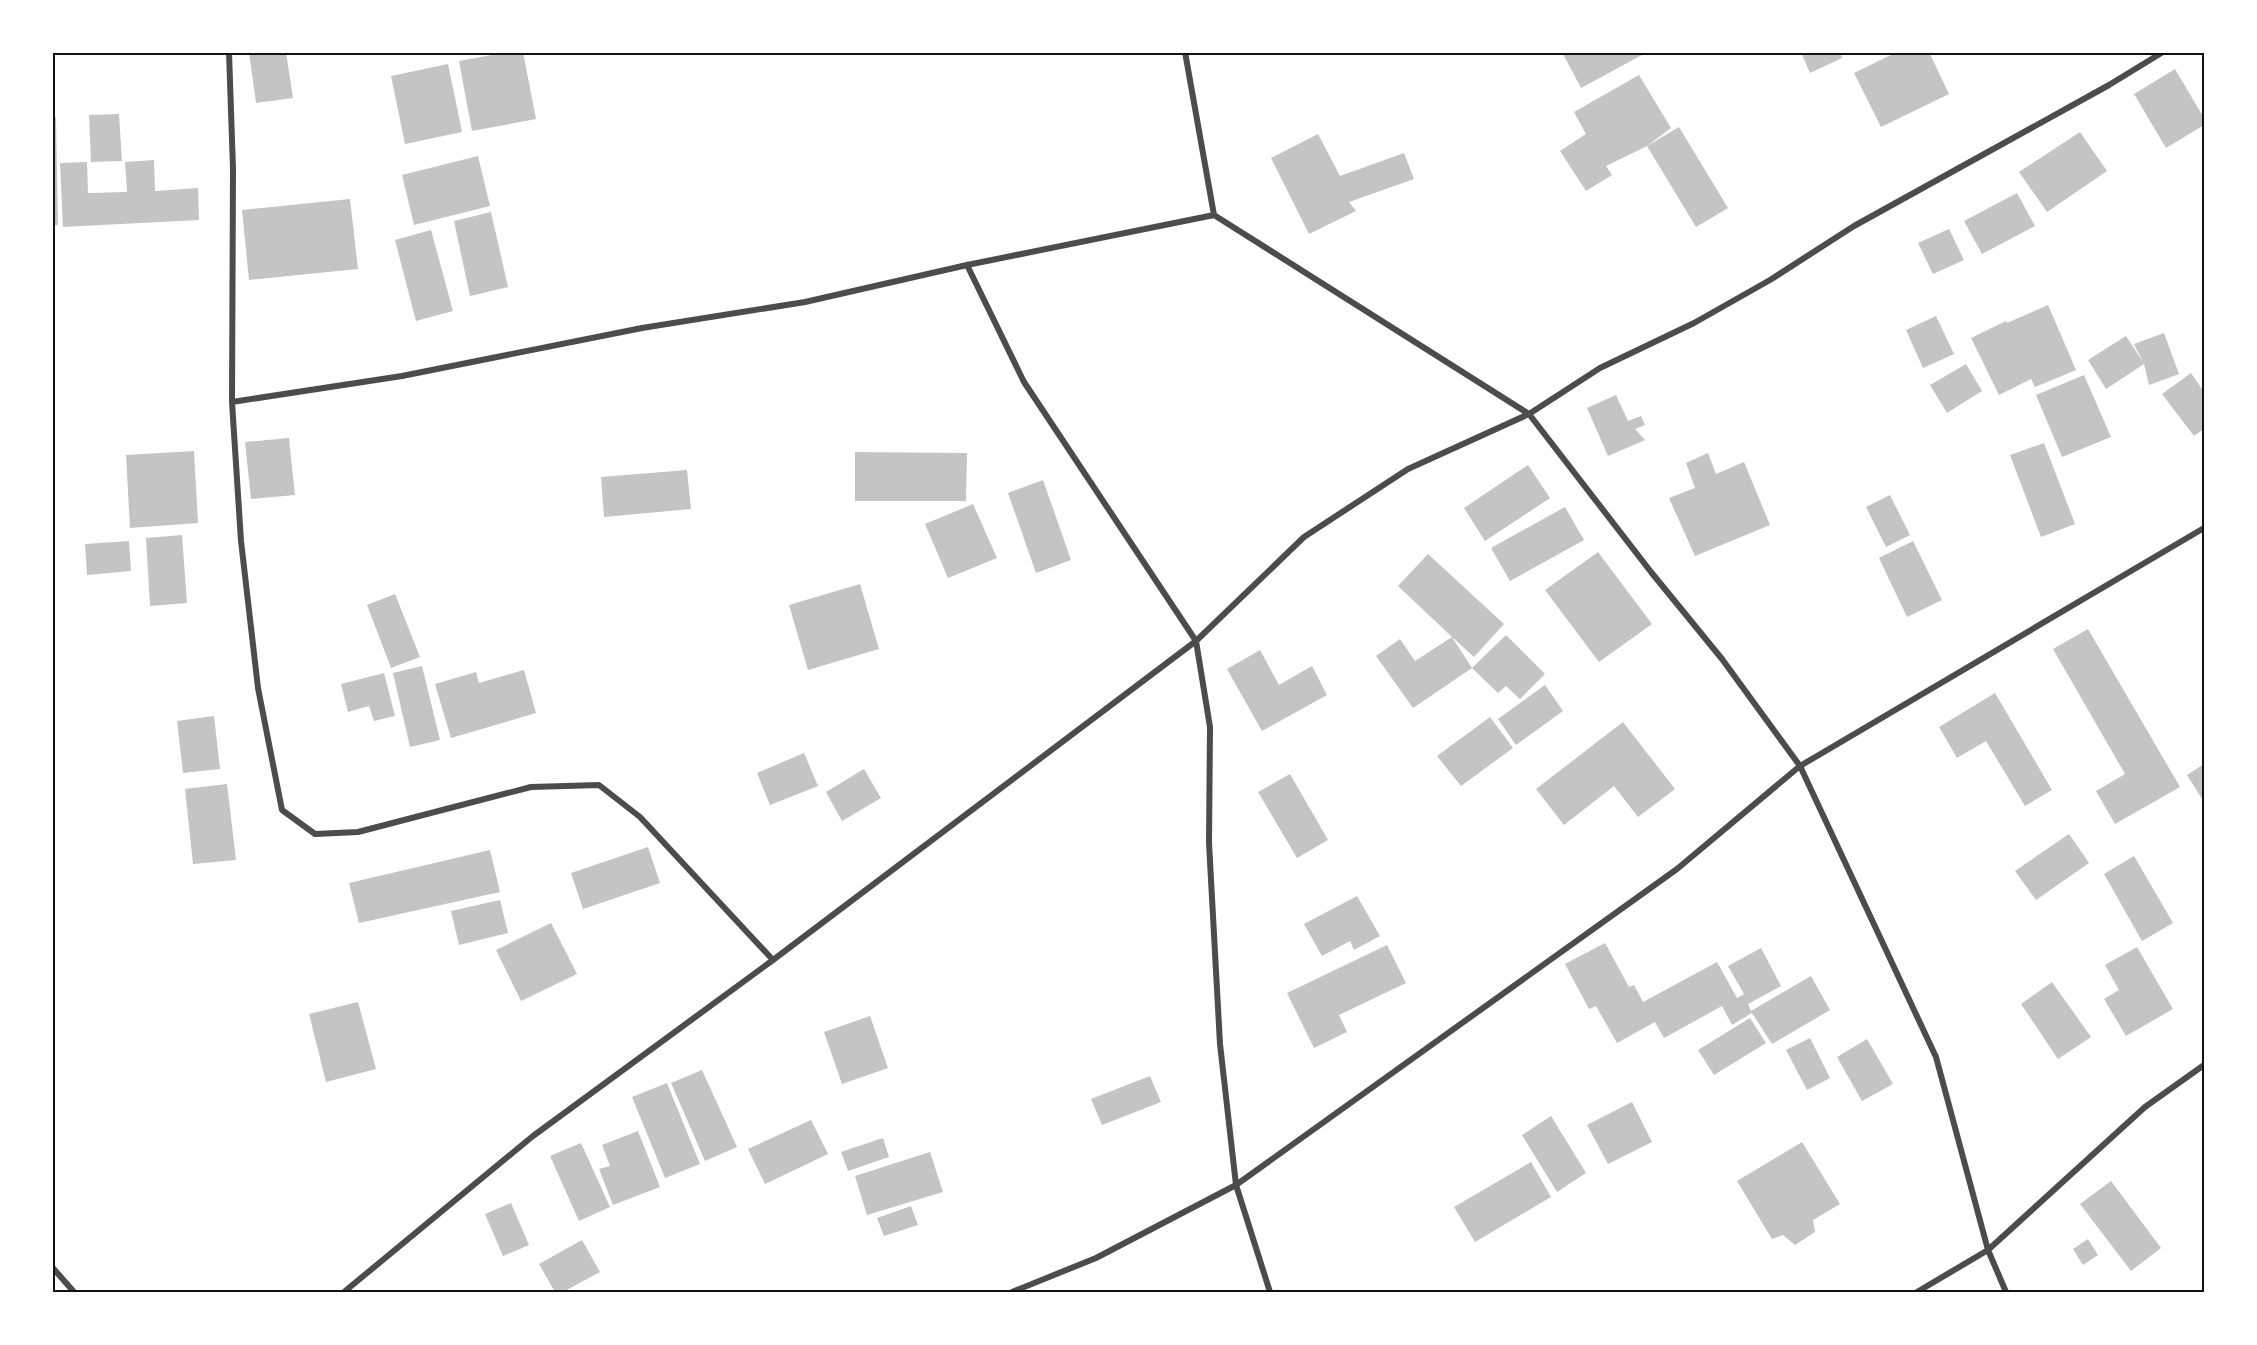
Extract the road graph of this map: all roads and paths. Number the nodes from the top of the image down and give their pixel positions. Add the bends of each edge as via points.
1 (230, 52) edge
2 (2163, 52) edge
3 (1187, 54) edge
4 (1214, 215) junction
5 (968, 265) junction
6 (232, 402) junction
7 (1529, 414) junction
8 (2205, 528) edge
9 (1196, 642) junction
10 (1800, 766) junction
11 (773, 960) junction
12 (2205, 1065) edge
13 (1236, 1185) junction
14 (1988, 1250) junction
15 (52, 1267) edge
16 (2002, 1286) junction
17 (74, 1293) edge
18 (344, 1293) edge
19 (1012, 1293) edge
20 (1270, 1293) edge
21 (1917, 1293) edge
22 (1997, 1293) edge
23 (2006, 1293) edge

1 - 6 street
2 - 7 street via 1854,225 1770,280 1694,323 1600,368
3 - 4 street
4 - 5 street
4 - 7 street
5 - 6 street via 806,302 642,328 402,376
5 - 9 street via 1024,382
6 - 11 street via 241,541 258,688 282,810 315,834 358,832 531,787 599,785 640,817
7 - 9 street via 1408,469 1304,537
7 - 10 street via 1722,659
8 - 10 street
9 - 11 street
9 - 13 street via 1210,727 1209,843 1220,1044
10 - 13 street via 1677,869
10 - 14 street via 1936,1058
11 - 18 street via 533,1136
12 - 14 street via 2145,1107
13 - 19 street via 1096,1258
13 - 20 street
14 - 16 street
14 - 21 street
15 - 17 street
16 - 22 street
16 - 23 street

